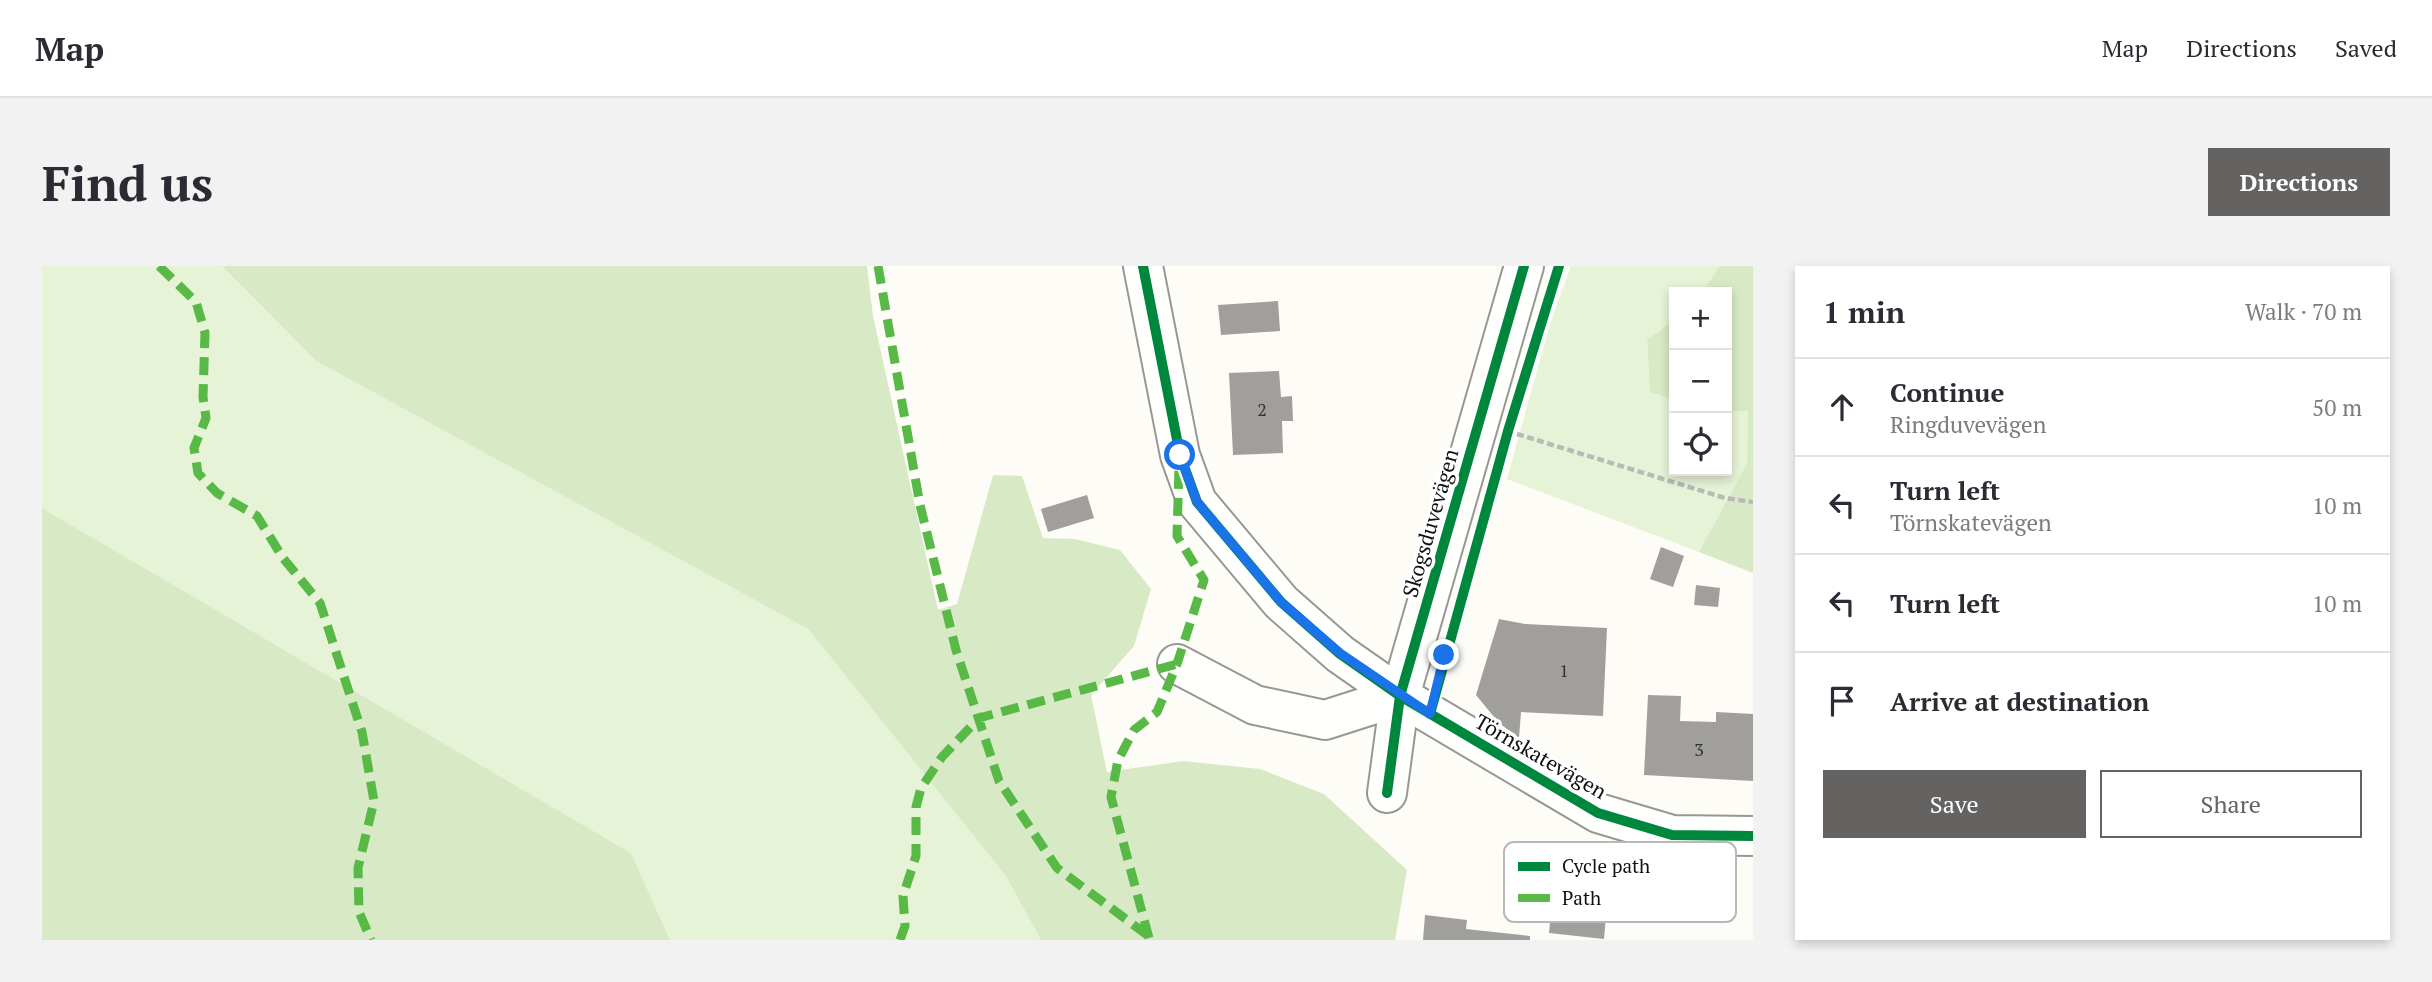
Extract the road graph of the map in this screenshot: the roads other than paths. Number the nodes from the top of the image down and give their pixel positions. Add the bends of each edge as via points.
1 (1143, 266) edge
2 (1524, 266) edge
3 (1177, 664) dead end
4 (1400, 696) junction
5 (1387, 793) dead end
6 (1753, 836) edge

1 - 4 street, Törnskatevägen via 1180,455 1197,502 1281,602
2 - 4 street, Skogsduvevägen
3 - 4 street via 1255,705 1325,720
4 - 5 street, Skogsduvevägen
4 - 6 street, Törnskatevägen via 1598,813 1672,835

